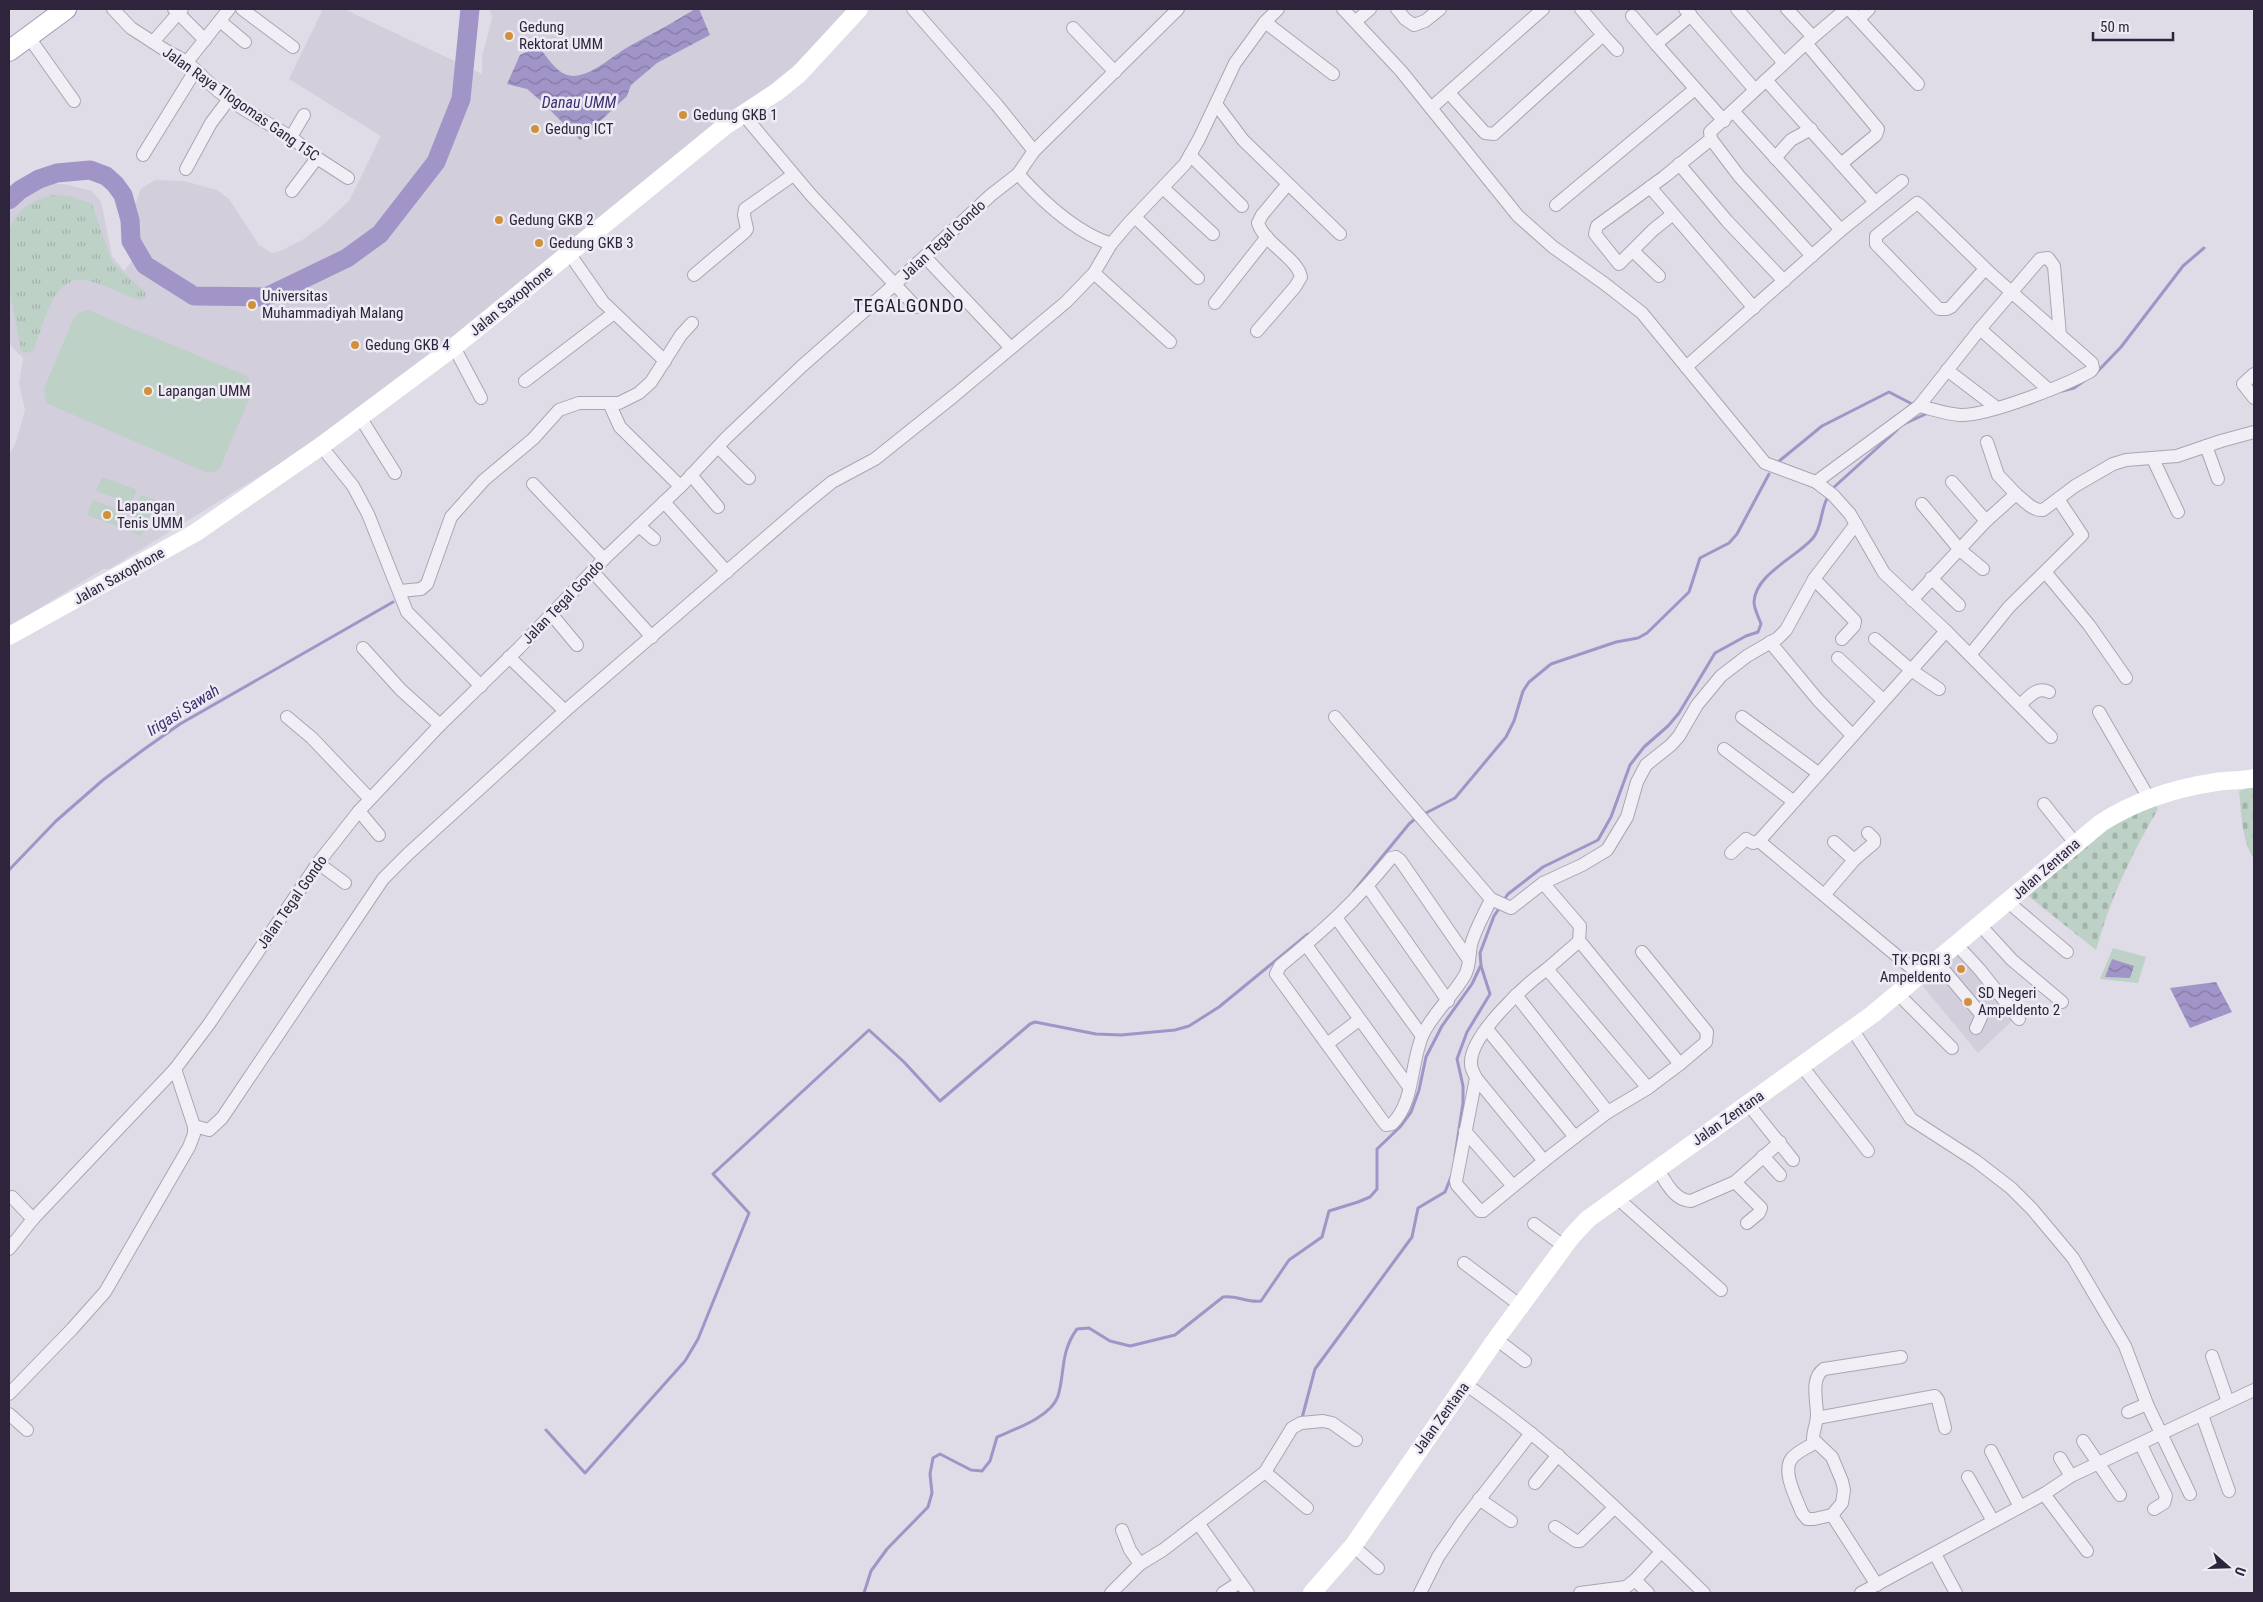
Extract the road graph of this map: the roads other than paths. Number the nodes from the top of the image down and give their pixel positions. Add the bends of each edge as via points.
1 (66, 9) edge
2 (112, 9) edge
3 (228, 9) edge
4 (242, 9) edge
5 (859, 9) edge
6 (913, 9) edge
7 (1178, 9) edge
8 (1278, 9) edge
9 (1342, 9) edge
10 (1370, 9) edge
11 (1397, 9) edge
12 (1440, 9) edge
13 (1543, 9) edge
14 (1581, 9) edge
15 (1737, 9) edge
16 (1787, 9) edge
17 (1848, 9) edge
18 (1869, 9) edge
19 (178, 10) edge
20 (1688, 12) edge
21 (1632, 16) dead end
22 (1859, 19) junction
23 (220, 21) junction
24 (1356, 21) junction
25 (1265, 22) junction
26 (1073, 28) dead end
27 (1603, 35) junction
28 (28, 36) junction
29 (205, 40) junction
30 (1809, 40) junction
31 (152, 42) junction
32 (245, 42) dead end
33 (1656, 44) junction
34 (293, 47) dead end
35 (1617, 50) dead end
36 (9, 51) edge
37 (1784, 63) junction
38 (191, 66) junction
39 (1115, 72) junction
40 (1333, 74) dead end
41 (1766, 80) junction
42 (1918, 84) dead end
43 (1695, 89) junction
44 (1755, 90) junction
45 (1449, 93) junction
46 (229, 99) junction
47 (74, 101) dead end
48 (1216, 104) junction
49 (1431, 108) junction
50 (742, 114) junction
51 (304, 115) dead end
52 (1728, 116) junction
53 (1811, 129) junction
54 (291, 137) junction
55 (1711, 139) junction
56 (1034, 151) junction
57 (143, 155) dead end
58 (1190, 155) junction
59 (318, 158) junction
60 (1774, 158) junction
61 (1679, 164) junction
62 (1841, 164) junction
63 (186, 169) dead end
64 (1018, 174) junction
65 (793, 175) junction
66 (348, 178) dead end
67 (1902, 181) dead end
68 (1288, 184) junction
69 (1650, 187) junction
70 (1163, 188) junction
71 (292, 191) dead end
72 (1875, 202) junction
73 (1556, 205) dead end
74 (1242, 206) dead end
75 (1673, 214) junction
76 (1135, 217) junction
77 (1841, 230) junction
78 (1213, 234) dead end
79 (1340, 234) dead end
80 (1267, 237) junction
81 (1111, 244) junction
82 (1633, 251) junction
83 (569, 253) junction
84 (1812, 256) junction
85 (925, 257) junction
86 (1985, 269) junction
87 (1094, 273) junction
88 (694, 275) dead end
89 (1659, 276) dead end
90 (1198, 278) dead end
91 (1784, 281) junction
92 (895, 284) junction
93 (2012, 292) junction
94 (1215, 303) dead end
95 (916, 307) dead end
96 (1754, 308) junction
97 (614, 313) junction
98 (692, 323) dead end
99 (1980, 329) junction
100 (1257, 331) dead end
101 (2060, 335) junction
102 (1170, 342) dead end
103 (454, 347) junction
104 (1011, 348) junction
105 (665, 361) junction
106 (1686, 366) junction
107 (1947, 370) junction
108 (2254, 374) edge
109 (525, 380) dead end
110 (2049, 390) junction
111 (480, 398) dead end
112 (2254, 398) edge
113 (609, 403) junction
114 (1916, 408) junction
115 (1997, 408) junction
116 (360, 417) junction
117 (2254, 432) edge
118 (1987, 442) dead end
119 (322, 446) junction
120 (2206, 446) junction
121 (718, 447) junction
122 (2152, 459) junction
123 (395, 474) dead end
124 (691, 475) junction
125 (749, 478) dead end
126 (2218, 479) dead end
127 (1952, 482) dead end
128 (533, 484) dead end
129 (680, 486) junction
130 (1825, 489) junction
131 (2016, 494) junction
132 (2058, 499) junction
133 (664, 502) junction
134 (1922, 504) dead end
135 (718, 507) dead end
136 (2178, 512) dead end
137 (1986, 521) junction
138 (1856, 524) junction
139 (639, 526) junction
140 (654, 539) dead end
141 (1960, 550) junction
142 (604, 559) junction
143 (1983, 569) dead end
144 (593, 572) junction
145 (727, 572) junction
146 (2046, 573) junction
147 (1931, 578) junction
148 (1814, 579) junction
149 (402, 596) junction
150 (1912, 600) junction
151 (1959, 606) dead end
152 (552, 615) junction
153 (1946, 631) junction
154 (9, 636) edge
155 (652, 636) junction
156 (1842, 639) dead end
157 (1875, 639) dead end
158 (1770, 642) junction
159 (577, 645) dead end
160 (366, 651) dead end
161 (1970, 654) junction
162 (509, 657) junction
163 (1838, 658) dead end
164 (1911, 670) junction
165 (2126, 678) dead end
166 (481, 686) junction
167 (1939, 689) dead end
168 (2049, 692) dead end
169 (1882, 700) junction
170 (2020, 705) junction
171 (565, 711) junction
172 (2099, 712) dead end
173 (1335, 717) dead end
174 (1742, 717) dead end
175 (290, 720) dead end
176 (440, 725) junction
177 (1852, 735) junction
178 (2051, 737) dead end
179 (1724, 749) dead end
180 (1818, 773) junction
181 (2254, 778) edge
182 (370, 799) junction
183 (2150, 800) junction
184 (1792, 801) junction
185 (2044, 804) dead end
186 (358, 811) junction
187 (1868, 833) dead end
188 (379, 835) dead end
189 (1759, 841) junction
190 (1834, 842) dead end
191 (2075, 843) junction
192 (1731, 853) dead end
193 (1854, 860) junction
194 (318, 863) junction
195 (1543, 882) junction
196 (345, 883) dead end
197 (1368, 887) junction
198 (1825, 894) junction
199 (2008, 902) junction
200 (1498, 903) junction
201 (1337, 919) junction
202 (1980, 925) junction
203 (1579, 942) junction
204 (1306, 945) junction
205 (1957, 945) junction
206 (1642, 952) dead end
207 (2067, 952) dead end
208 (1470, 960) junction
209 (1937, 962) junction
210 (1547, 970) junction
211 (1921, 976) junction
212 (1897, 993) junction
213 (1516, 995) junction
214 (1448, 1001) junction
215 (2062, 1002) dead end
216 (2019, 1019) dead end
217 (1359, 1020) junction
218 (1976, 1028) dead end
219 (1487, 1029) junction
220 (1852, 1029) junction
221 (1422, 1036) junction
222 (1326, 1044) junction
223 (1952, 1048) dead end
224 (1680, 1064) junction
225 (1801, 1065) junction
226 (172, 1073) junction
227 (1476, 1078) junction
228 (1409, 1087) junction
229 (1648, 1088) junction
230 (1748, 1104) junction
231 (1608, 1112) junction
232 (194, 1126) junction
233 (1465, 1131) junction
234 (1575, 1136) junction
235 (1780, 1142) junction
236 (1868, 1151) dead end
237 (1763, 1156) junction
238 (1793, 1160) dead end
239 (1544, 1161) junction
240 (1657, 1168) junction
241 (1780, 1175) dead end
242 (1735, 1182) junction
243 (1513, 1186) junction
244 (12, 1197) dead end
245 (1616, 1197) junction
246 (33, 1219) junction
247 (1534, 1224) dead end
248 (1747, 1224) dead end
249 (1565, 1247) junction
250 (9, 1249) edge
251 (1464, 1263) dead end
252 (1721, 1290) dead end
253 (1521, 1306) junction
254 (1496, 1339) junction
255 (2212, 1356) dead end
256 (1901, 1357) dead end
257 (1525, 1361) dead end
258 (1465, 1384) junction
259 (2254, 1390) edge
260 (9, 1394) edge
261 (2228, 1402) junction
262 (2148, 1404) junction
263 (2128, 1412) dead end
264 (9, 1414) edge
265 (2202, 1415) junction
266 (1817, 1418) junction
267 (1945, 1428) dead end
268 (27, 1430) dead end
269 (1530, 1431) junction
270 (2162, 1433) junction
271 (1356, 1440) dead end
272 (2083, 1441) dead end
273 (1816, 1443) junction
274 (2141, 1445) junction
275 (1991, 1451) dead end
276 (1558, 1455) junction
277 (2060, 1458) dead end
278 (2098, 1464) junction
279 (1265, 1472) junction
280 (2071, 1476) junction
281 (1968, 1477) dead end
282 (1535, 1484) dead end
283 (2229, 1491) dead end
284 (2044, 1494) junction
285 (2190, 1494) dead end
286 (2120, 1495) dead end
287 (1479, 1499) junction
288 (2020, 1507) junction
289 (1307, 1508) dead end
290 (1614, 1508) junction
291 (2154, 1509) dead end
292 (1832, 1515) junction
293 (1511, 1521) dead end
294 (1993, 1521) junction
295 (1198, 1523) junction
296 (1555, 1527) dead end
297 (1122, 1530) dead end
298 (1353, 1546) junction
299 (2087, 1551) dead end
300 (1662, 1552) junction
301 (1935, 1554) junction
302 (1140, 1564) junction
303 (1378, 1568) dead end
304 (1636, 1580) junction
305 (1240, 1582) junction
306 (1876, 1585) junction
307 (1115, 1592) edge
308 (1223, 1593) edge
309 (1248, 1593) edge
310 (1314, 1593) edge
311 (1420, 1593) edge
312 (1580, 1593) edge
313 (1648, 1593) edge
314 (1704, 1593) edge
315 (1861, 1593) edge
316 (1956, 1593) edge

1 - 28 main road
2 - 31 street, Jalan Raya Tlogomas Gang 15C via 131,28
3 - 23 street
4 - 34 street
5 - 50 street, Jalan Saxophone via 799,74
6 - 56 street
7 - 39 street, Jalan Tegal Gondo
8 - 25 street
9 - 24 street
10 - 24 street
11 - 12 street via 1414,25
13 - 45 street
14 - 27 street
15 - 37 street
16 - 30 street
17 - 22 street
17 - 30 street
18 - 22 street
19 - 29 street
19 - 31 street
20 - 33 street
20 - 44 street
21 - 33 street
22 - 42 street
23 - 29 street
23 - 32 street
24 - 49 street
25 - 40 street
25 - 48 street via 1235,63
26 - 39 street
27 - 35 street
27 - 45 street via 1494,134 1485,133
28 - 36 main road
28 - 47 street
29 - 38 street
30 - 37 street
30 - 62 street via 1878,129 1876,135
31 - 38 street, Jalan Raya Tlogomas Gang 15C
33 - 43 street
37 - 41 street
38 - 46 street, Jalan Raya Tlogomas Gang 15C
38 - 57 street
39 - 56 street, Jalan Tegal Gondo
41 - 44 street
41 - 53 street
43 - 52 street
43 - 73 street
44 - 52 street
45 - 49 street
46 - 54 street, Jalan Raya Tlogomas Gang 15C
46 - 63 street via 211,122
48 - 58 street
48 - 68 street via 1243,140
49 - 106 street via 1530,229 1642,313
50 - 65 street
50 - 83 street, Jalan Saxophone
51 - 54 street
52 - 55 street via 1710,132
52 - 60 street
53 - 60 street via 1791,140
53 - 62 street
54 - 59 street, Jalan Raya Tlogomas Gang 15C
55 - 61 street
55 - 84 street via 1739,176
56 - 64 street, Jalan Tegal Gondo
58 - 70 street
58 - 74 street
59 - 66 street, Jalan Raya Tlogomas Gang 15C
59 - 71 street
60 - 77 street
61 - 69 street
61 - 91 street
62 - 72 street
64 - 81 street via 1041,198 1074,224 1098,240
64 - 85 street, Jalan Tegal Gondo
65 - 88 street via 745,209 745,232
65 - 92 street
67 - 72 street
68 - 79 street
68 - 80 street via 1259,219 1259,228
69 - 75 street
69 - 82 street via 1594,231 1619,264
70 - 76 street
70 - 78 street
72 - 77 street
75 - 82 street
75 - 96 street
76 - 81 street
76 - 90 street
77 - 84 street
80 - 94 street
80 - 100 street via 1297,269 1300,277
81 - 87 street
82 - 89 street
83 - 97 street
83 - 103 street, Jalan Saxophone
84 - 91 street
85 - 92 street, Jalan Tegal Gondo
85 - 104 street
86 - 86 street via 1951,307 1940,309 1876,244 1876,236 1917,204
86 - 93 street
87 - 102 street
87 - 104 street via 1066,302
91 - 96 street
92 - 95 street
92 - 121 street, Jalan Tegal Gondo via 802,366
93 - 99 street
93 - 101 street
93 - 101 street via 2040,259 2052,260
96 - 106 street
97 - 105 street
97 - 109 street
98 - 105 street
99 - 107 street
99 - 110 street
101 - 110 street via 2092,363 2093,368
103 - 111 street
103 - 116 street, Jalan Saxophone
104 - 145 street via 875,459 832,482
105 - 113 street via 639,393 619,403
106 - 130 street via 1766,463
107 - 114 street
107 - 115 street
108 - 112 street via 2243,384
110 - 115 street
113 - 129 street via 620,427
113 - 149 street via 579,402 559,410 533,439 484,480 458,507 446,527 426,584
114 - 115 street via 1960,415
114 - 130 street
116 - 119 street, Jalan Saxophone
116 - 123 street
117 - 120 street
118 - 131 street via 1998,475
119 - 149 street via 345,475 368,514
119 - 154 street, Jalan Saxophone via 195,533
120 - 122 street via 2177,456
120 - 126 street
121 - 124 street, Jalan Tegal Gondo
121 - 125 street
122 - 132 street via 2113,464
122 - 136 street
124 - 129 street, Jalan Tegal Gondo
124 - 135 street
127 - 137 street
128 - 142 street
129 - 133 street, Jalan Tegal Gondo
130 - 138 street
131 - 132 street via 2039,511
131 - 137 street
132 - 146 street via 2082,535
133 - 139 street, Jalan Tegal Gondo
133 - 145 street
134 - 141 street
137 - 141 street
138 - 148 street
138 - 150 street via 1884,573
139 - 140 street
139 - 142 street, Jalan Tegal Gondo
141 - 143 street
141 - 147 street
142 - 144 street, Jalan Tegal Gondo
144 - 152 street, Jalan Tegal Gondo
144 - 155 street
145 - 155 street
146 - 161 street via 2009,607
146 - 165 street via 2089,625
147 - 150 street
147 - 151 street
148 - 156 street via 1854,618 1854,626
148 - 158 street via 1786,630
149 - 166 street via 408,612
150 - 153 street
152 - 159 street
152 - 162 street, Jalan Tegal Gondo
153 - 161 street
153 - 164 street
155 - 171 street
157 - 164 street
158 - 177 street
158 - 195 street via 1721,676 1697,705 1679,736 1646,765 1637,782 1627,817 1607,850
160 - 176 street via 400,690
161 - 170 street
162 - 166 street, Jalan Tegal Gondo
162 - 171 street
163 - 169 street
164 - 167 street
164 - 169 street
166 - 176 street, Jalan Tegal Gondo
168 - 170 street via 2036,691
169 - 177 street
170 - 178 street
171 - 232 street via 383,879 222,1118 209,1130
172 - 183 street
173 - 200 street
174 - 180 street
175 - 182 street via 328,754
176 - 182 street, Jalan Tegal Gondo
177 - 180 street
179 - 184 street
180 - 184 street
181 - 183 street, Jalan Zentana via 2195,786
182 - 186 street, Jalan Tegal Gondo
183 - 191 street, Jalan Zentana via 2117,813
184 - 189 street
185 - 191 street
186 - 188 street
186 - 194 street, Jalan Tegal Gondo
187 - 193 street via 1874,843
189 - 192 street via 1754,843 1746,839
189 - 198 street
190 - 193 street
191 - 199 street, Jalan Zentana
193 - 198 street
194 - 196 street
194 - 226 street, Jalan Tegal Gondo
195 - 200 street via 1517,906
195 - 203 street via 1580,926
197 - 201 street
197 - 208 street via 1392,858 1400,860
197 - 214 street
198 - 211 street
199 - 202 street, Jalan Zentana
199 - 207 street
200 - 208 street via 1472,943
201 - 204 street
201 - 221 street
202 - 205 street, Jalan Zentana
202 - 215 street via 2012,960
203 - 210 street
203 - 224 street
204 - 217 street
204 - 222 street via 1280,966 1276,974
205 - 209 street, Jalan Zentana
205 - 216 street
206 - 224 street via 1707,1032 1706,1042
208 - 214 street via 1466,973
209 - 211 street, Jalan Zentana
209 - 218 street via 1980,1013
210 - 213 street
210 - 229 street
211 - 212 street, Jalan Zentana
212 - 220 street, Jalan Zentana
212 - 223 street
213 - 219 street
213 - 231 street
214 - 221 street
217 - 222 street
217 - 228 street
219 - 227 street via 1476,1043 1472,1056 1472,1071
219 - 234 street
220 - 225 street, Jalan Zentana
220 - 262 street via 1911,1118 2011,1188 2073,1258 2125,1346
221 - 228 street
222 - 228 street via 1386,1125 1396,1119
224 - 229 street
225 - 230 street, Jalan Zentana
225 - 236 street
226 - 232 street
226 - 246 street, Jalan Tegal Gondo
227 - 233 street
227 - 239 street
229 - 231 street
230 - 235 street
230 - 240 street, Jalan Zentana
231 - 234 street
232 - 260 street via 189,1147 105,1292
233 - 243 street
233 - 243 street via 1456,1181 1473,1204 1483,1211
234 - 239 street
235 - 237 street
235 - 238 street
237 - 241 street
237 - 242 street
239 - 243 street
240 - 242 street via 1669,1187 1685,1201
240 - 245 street, Jalan Zentana
242 - 248 street via 1760,1208
244 - 246 street
245 - 249 street, Jalan Zentana via 1588,1219
245 - 252 street
246 - 250 street, Jalan Tegal Gondo
247 - 249 street
249 - 253 street, Jalan Zentana
251 - 253 street
253 - 254 street, Jalan Zentana
254 - 257 street
254 - 258 street, Jalan Zentana
255 - 261 street
256 - 266 street via 1854,1363 1820,1372 1816,1382
258 - 269 street
258 - 298 street, Jalan Zentana
259 - 261 street
261 - 265 street
262 - 263 street
262 - 270 street
264 - 268 street
265 - 270 street
265 - 283 street
266 - 267 street via 1935,1396
266 - 273 street via 1813,1431
269 - 276 street
269 - 287 street
270 - 274 street
270 - 285 street
271 - 279 street via 1332,1423 1301,1423 1292,1428
272 - 278 street
273 - 292 street via 1832,1457 1844,1490 1842,1503
273 - 292 street via 1794,1455 1788,1470 1806,1519
274 - 278 street
274 - 291 street via 2166,1496 2164,1503
275 - 288 street
276 - 282 street
276 - 290 street
277 - 280 street
278 - 280 street
278 - 286 street
279 - 289 street
279 - 295 street
280 - 284 street
281 - 294 street
284 - 288 street
284 - 299 street
287 - 293 street
287 - 311 street via 1438,1557
288 - 294 street
290 - 296 street via 1580,1541
290 - 300 street
292 - 306 street
294 - 301 street
295 - 302 street
295 - 305 street
297 - 302 street
298 - 303 street
298 - 310 street, Jalan Zentana
300 - 304 street
300 - 314 street
301 - 306 street
301 - 316 street
302 - 307 street
304 - 312 street via 1620,1588
304 - 313 street
305 - 308 street
305 - 309 street
306 - 315 street

